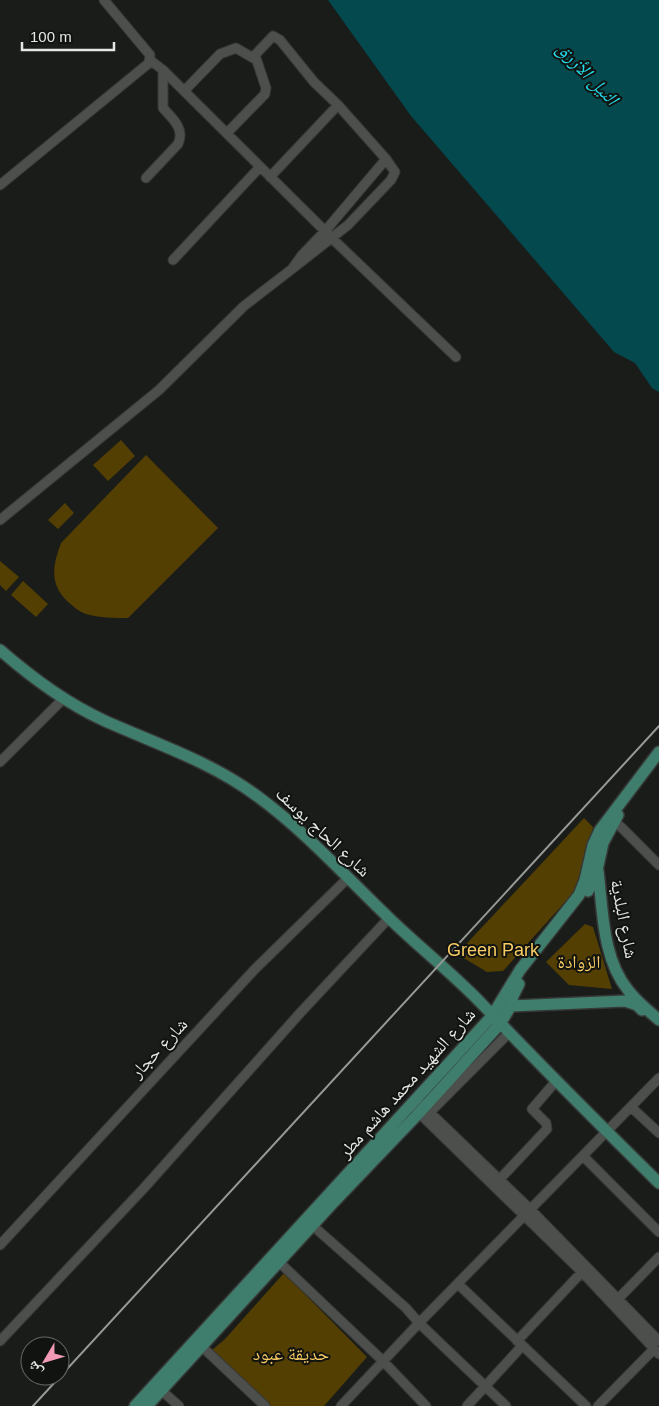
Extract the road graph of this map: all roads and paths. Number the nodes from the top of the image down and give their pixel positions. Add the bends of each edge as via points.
1 (104, 0) edge
2 (255, 59) junction
3 (150, 60) junction
4 (163, 70) junction
5 (184, 91) junction
6 (338, 105) junction
7 (227, 133) junction
8 (386, 160) junction
9 (260, 167) junction
10 (270, 177) junction
11 (146, 178) dead end
12 (0, 185) edge
13 (326, 230) junction
14 (333, 238) junction
15 (173, 260) dead end
16 (292, 269) junction
17 (456, 357) dead end
18 (0, 520) edge
19 (0, 650) edge
20 (64, 698) junction
21 (659, 752) edge
22 (0, 762) edge
23 (659, 762) edge
24 (614, 822) junction
25 (659, 865) edge
26 (597, 867) junction
27 (348, 878) junction
28 (389, 918) junction
29 (511, 1006) junction
30 (496, 1020) junction
31 (659, 1020) edge
32 (659, 1026) edge
33 (509, 1033) junction
34 (659, 1078) edge
35 (556, 1081) junction
36 (420, 1107) junction
37 (631, 1107) junction
38 (607, 1131) junction
39 (659, 1133) edge
40 (583, 1156) junction
41 (499, 1180) junction
42 (659, 1183) edge
43 (527, 1212) junction
44 (312, 1225) junction
45 (659, 1232) edge
46 (0, 1245) edge
47 (659, 1257) edge
48 (279, 1262) junction
49 (582, 1272) junction
50 (458, 1284) junction
51 (617, 1300) junction
52 (419, 1324) junction
53 (0, 1341) edge
54 (198, 1343) junction
55 (519, 1344) junction
56 (657, 1348) edge
57 (384, 1361) junction
58 (486, 1387) junction
59 (161, 1390) junction
60 (135, 1406) edge
61 (147, 1406) edge
62 (179, 1406) edge
63 (266, 1406) edge
64 (342, 1406) edge
65 (426, 1406) edge
66 (467, 1406) edge
67 (506, 1406) edge
68 (586, 1406) edge
69 (598, 1406) edge

1 - 3 street via 150,55
2 - 5 street via 236,48 222,52
2 - 6 street via 256,53 270,38 277,36 314,82
2 - 7 street via 266,88 265,94
3 - 4 street
3 - 12 street via 114,94
4 - 5 street
4 - 11 street via 163,108 177,123 180,138
5 - 7 street
6 - 8 street
6 - 10 street
7 - 9 street
8 - 13 street
8 - 14 street via 395,174
9 - 10 street
9 - 15 street
10 - 13 street
13 - 14 street
13 - 16 street
14 - 16 street
14 - 17 street
16 - 18 street via 244,306 159,390
19 - 20 main road, شارع الحاج يوسف
20 - 22 street
20 - 27 main road, شارع الحاج يوسف via 102,719 222,772 296,827
21 - 30 main road, شارع الشهيد محمد هاشم مطر via 600,830 579,895 520,970
23 - 24 main road, شارع الشهيد محمد هاشم مطر
24 - 25 street
24 - 26 main road, شارع الشهيد محمد هاشم مطر via 603,843
26 - 29 main road, شارع الشهيد محمد هاشم مطر via 585,898 519,984
26 - 31 main road, شارع البلدية via 606,937 616,970 627,989
27 - 28 main road, شارع الحاج يوسف
27 - 46 street, شارع حجار via 255,969
28 - 30 main road, شارع الحاج يوسف via 441,964
28 - 53 street
29 - 30 main road, شارع الشهيد محمد هاشم مطر
29 - 32 main road via 625,1001 637,1005
30 - 33 main road, شارع الحاج يوسف
30 - 36 main road, شارع الشهيد محمد هاشم مطر
33 - 35 main road, شارع الحاج يوسف
33 - 36 street
34 - 37 street
35 - 38 main road, شارع الحاج يوسف
35 - 41 street via 532,1109 546,1123 546,1129
36 - 41 street
36 - 43 street
36 - 44 main road, شارع الشهيد محمد هاشم مطر
36 - 54 main road, شارع الشهيد محمد هاشم مطر
37 - 38 street
37 - 39 street
38 - 40 street
38 - 42 main road, شارع الحاج يوسف
40 - 43 street
40 - 45 street
41 - 43 street
43 - 49 street
43 - 50 street
43 - 51 street
44 - 48 main road, شارع الشهيد محمد هاشم مطر
44 - 52 street via 406,1308
47 - 51 street
48 - 54 main road, شارع الشهيد محمد هاشم مطر
48 - 57 street
49 - 55 street
49 - 56 street
50 - 52 street
50 - 55 street
51 - 56 street
52 - 57 street
52 - 58 street
54 - 59 main road, شارع الشهيد محمد هاشم مطر
54 - 60 main road, شارع الشهيد محمد هاشم مطر
54 - 63 street
55 - 58 street
55 - 68 street
56 - 69 street
57 - 64 street
57 - 65 street
58 - 66 street
58 - 67 street
59 - 61 main road, شارع الشهيد محمد هاشم مطر
59 - 62 street

